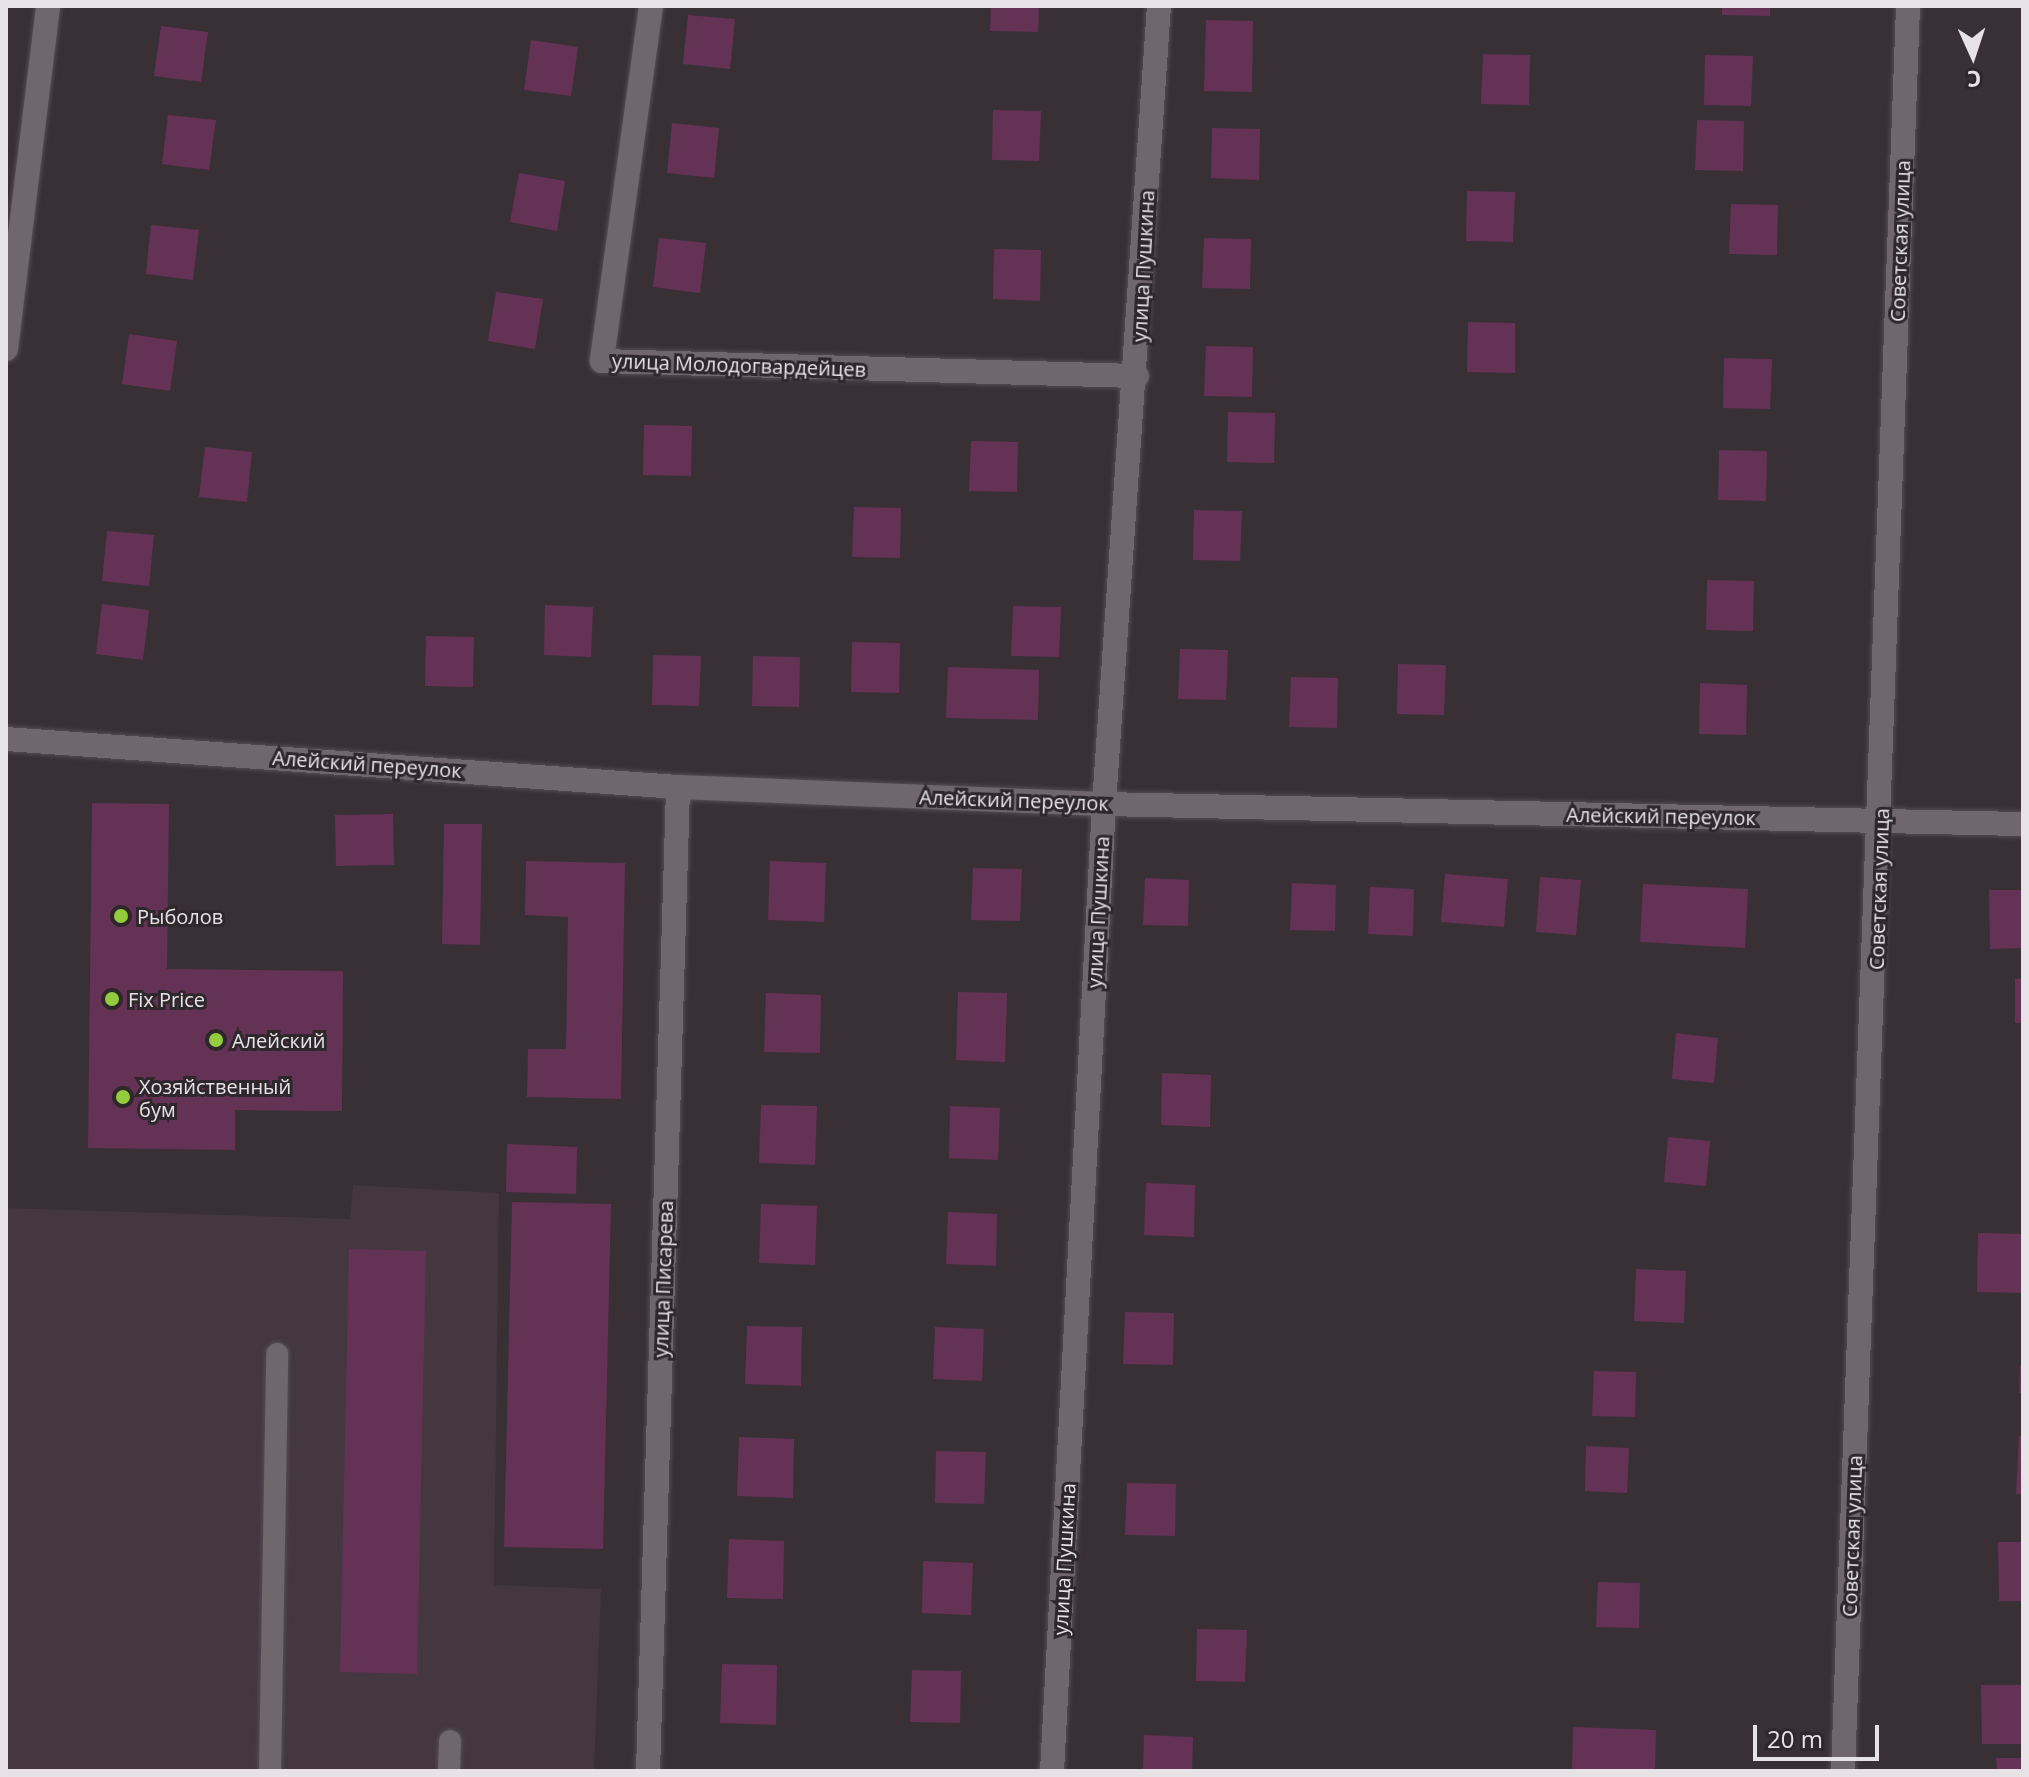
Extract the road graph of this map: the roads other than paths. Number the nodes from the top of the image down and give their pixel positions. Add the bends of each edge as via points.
1 (48, 6) edge
2 (651, 6) edge
3 (1159, 6) edge
4 (1908, 6) edge
5 (6, 349) edge
6 (1137, 376) junction
7 (6, 739) edge
8 (678, 787) junction
9 (1104, 804) junction
10 (1882, 821) junction
11 (2023, 824) edge
12 (277, 1354) dead end
13 (450, 1741) dead end
14 (270, 1771) edge
15 (449, 1771) edge
16 (648, 1771) edge
17 (1052, 1771) edge
18 (1843, 1771) edge

1 - 5 street
2 - 6 street, улица Молодогвардейцев via 602,361
3 - 6 street, улица Пушкина
4 - 10 street, Советская улица
6 - 9 street, улица Пушкина
7 - 8 street, Алейский переулок
8 - 9 street, Алейский переулок
8 - 16 street, улица Писарева
9 - 10 street, Алейский переулок
9 - 17 street, улица Пушкина
10 - 11 street, Алейский переулок
10 - 18 street, Советская улица
12 - 14 lane
13 - 15 lane

